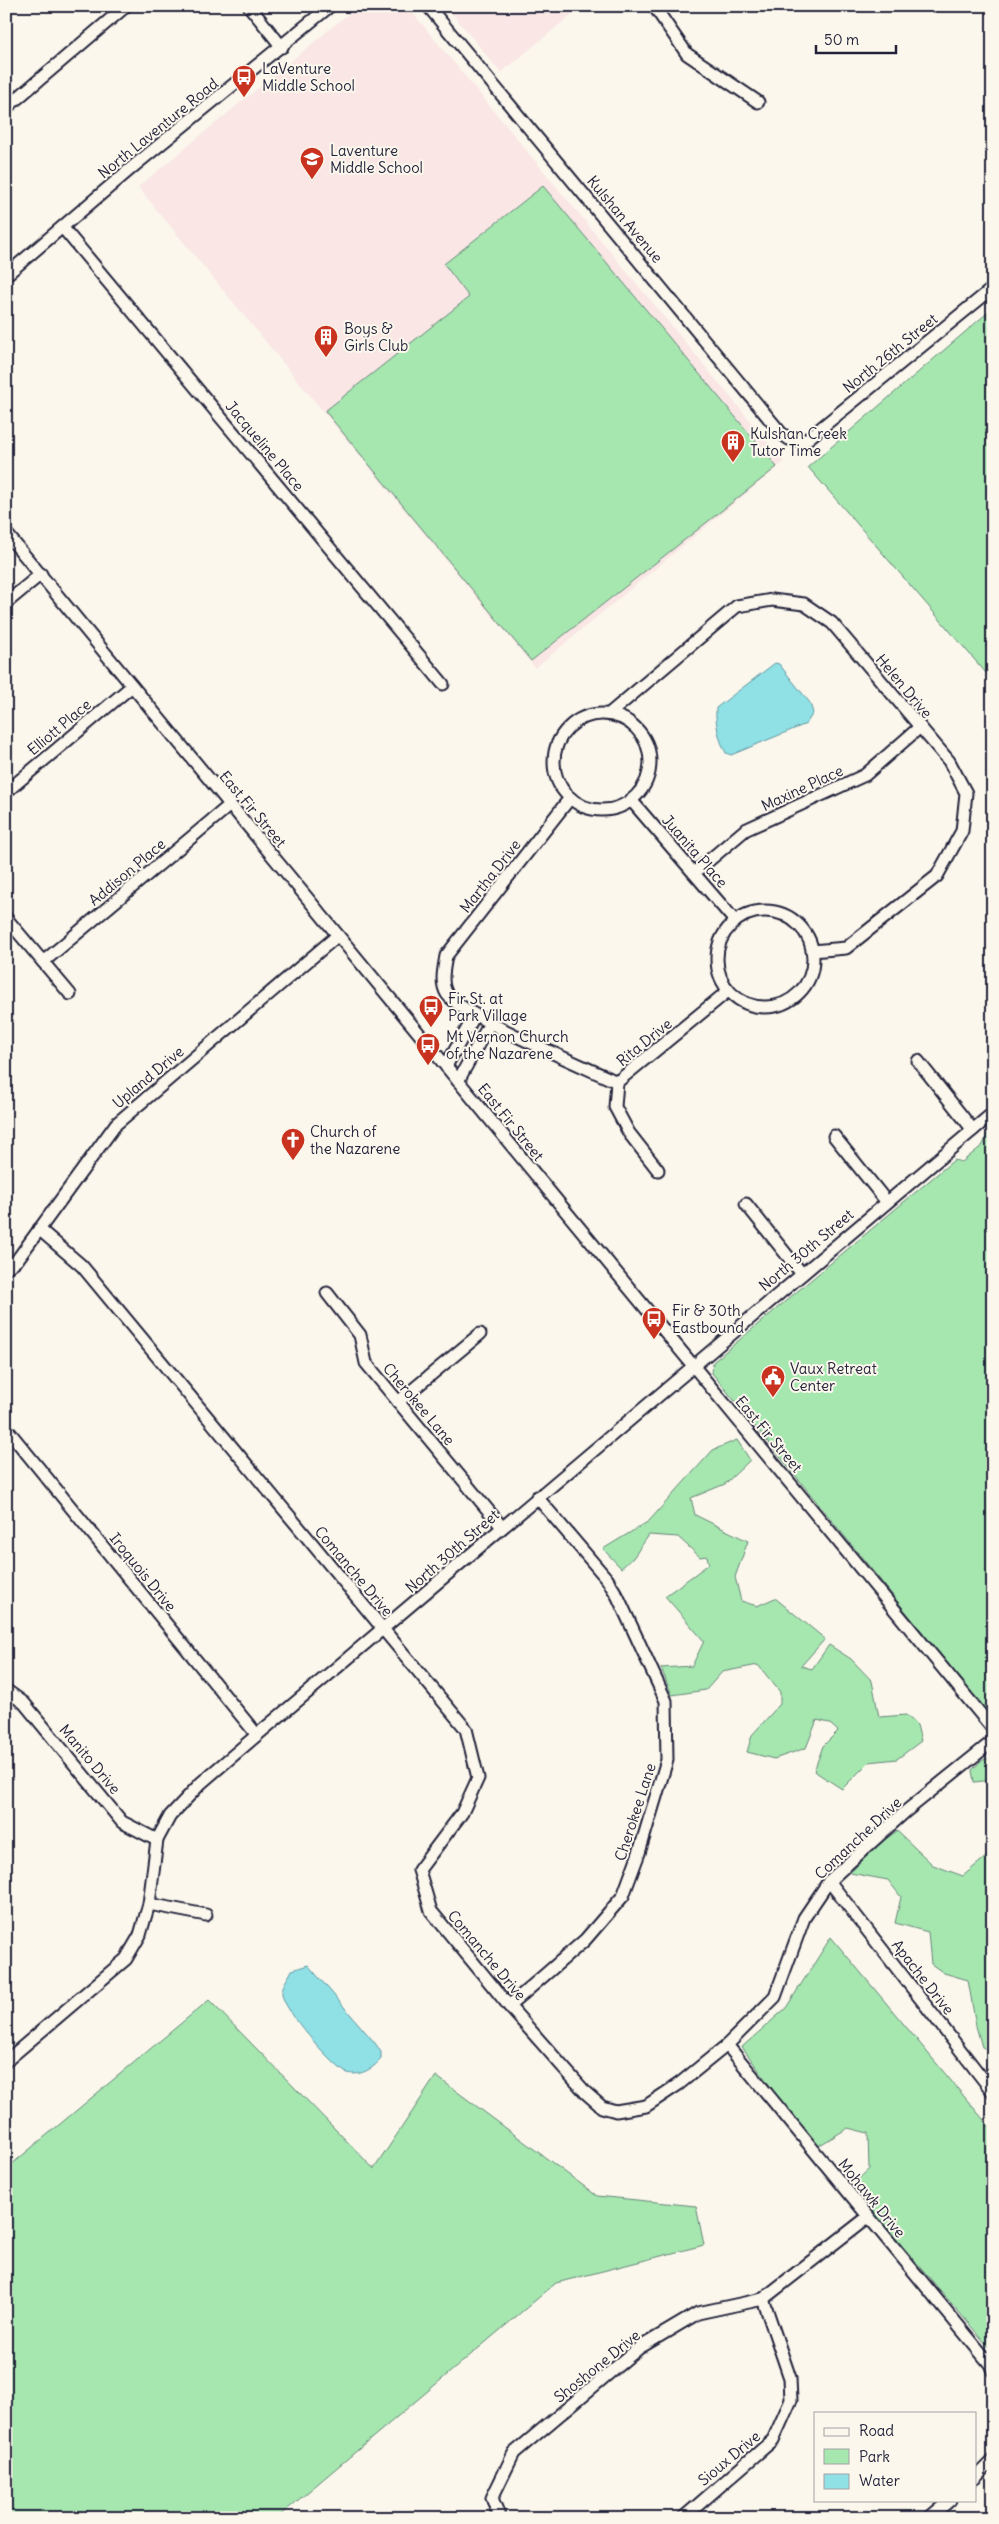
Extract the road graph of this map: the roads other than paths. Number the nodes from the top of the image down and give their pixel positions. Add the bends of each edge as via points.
1 (126, 6) edge
2 (249, 6) edge
3 (330, 6) edge
4 (428, 6) edge
5 (654, 6) edge
6 (282, 47) junction
7 (758, 102) dead end
8 (6, 108) edge
9 (62, 228) junction
10 (6, 275) edge
11 (993, 288) edge
12 (804, 441) joint
13 (6, 533) edge
14 (41, 574) junction
15 (6, 603) edge
16 (443, 684) dead end
17 (132, 686) junction
18 (609, 714) junction
19 (920, 727) junction
20 (6, 792) edge
21 (570, 798) junction
22 (631, 800) junction
23 (230, 804) junction
24 (694, 873) junction
25 (6, 918) edge
26 (736, 921) junction
27 (337, 936) junction
28 (812, 951) junction
29 (43, 962) junction
30 (442, 975) joint
31 (728, 991) junction
32 (70, 994) dead end
33 (475, 1015) junction
34 (490, 1023) junction
35 (918, 1061) dead end
36 (446, 1066) junction
37 (458, 1081) junction
38 (617, 1082) junction
39 (993, 1113) edge
40 (973, 1130) junction
41 (834, 1136) dead end
42 (658, 1170) dead end
43 (886, 1201) junction
44 (746, 1204) dead end
45 (39, 1230) junction
46 (6, 1268) edge
47 (802, 1274) junction
48 (327, 1293) dead end
49 (480, 1334) dead end
50 (692, 1366) junction
51 (398, 1402) junction
52 (6, 1428) edge
53 (537, 1497) junction
54 (502, 1527) junction
55 (383, 1630) junction
56 (6, 1690) edge
57 (993, 1729) edge
58 (257, 1735) junction
59 (993, 1741) edge
60 (157, 1840) junction
61 (830, 1881) junction
62 (148, 1904) junction
63 (206, 1915) dead end
64 (509, 2006) junction
65 (727, 2045) junction
66 (6, 2061) edge
67 (993, 2092) edge
68 (868, 2217) junction
69 (764, 2299) junction
70 (993, 2371) edge
71 (993, 2460) edge
72 (976, 2477) edge
73 (948, 2502) edge
74 (500, 2518) edge
75 (683, 2518) edge
76 (929, 2518) edge

1 - 8 street
2 - 6 street
3 - 6 street, North Laventure Road
4 - 12 street, Kulshan Avenue via 781,432 789,439
5 - 7 street via 687,54
6 - 9 street, North Laventure Road
9 - 10 street, North Laventure Road
9 - 16 street, Jacqueline Place
11 - 12 street, North 26th Street
13 - 14 street, East Fir Street
14 - 15 street
14 - 17 street, East Fir Street
17 - 20 street, Elliott Place
17 - 23 street, East Fir Street
18 - 19 street, Helen Drive via 737,606 772,600 804,604 832,623
18 - 21 street via 588,716 570,725 558,742 553,762 558,782
18 - 22 street via 626,720 640,733 648,750 650,768 644,786
19 - 24 street, Maxine Place via 865,775 745,830
19 - 28 street, Helen Drive via 949,761 966,793 962,831 937,876 846,948
21 - 22 street via 589,808 611,809
21 - 30 street, Martha Drive via 446,956
22 - 24 street, Juanita Place
23 - 27 street, East Fir Street
23 - 29 street, Addison Place
24 - 26 street, Juanita Place
25 - 29 street
26 - 28 street via 750,913 782,914 807,936
26 - 31 street via 726,930 716,954 717,968
27 - 36 street, East Fir Street
27 - 45 street, Upland Drive via 116,1124
28 - 31 street via 808,982 786,1003 755,1007
29 - 32 street
30 - 33 street, Rita Drive via 447,994
31 - 38 street, Rita Drive
33 - 34 street, Rita Drive
33 - 36 street
34 - 37 street
34 - 38 street, Rita Drive
35 - 40 street
36 - 37 street, East Fir Street
37 - 50 street, East Fir Street
38 - 42 street via 615,1107 629,1133
39 - 40 street, North 30th Street
40 - 43 street, North 30th Street
41 - 43 street
43 - 47 street, North 30th Street
44 - 47 street
45 - 46 street, Upland Drive via 17,1260
45 - 55 street, Comanche Drive via 82,1266
47 - 50 street, North 30th Street
48 - 51 street, Cherokee Lane via 360,1335 366,1363
49 - 51 street
50 - 53 street, North 30th Street
50 - 57 street, East Fir Street
51 - 54 street, Cherokee Lane
52 - 58 street, Iroquois Drive
53 - 54 street, North 30th Street
53 - 64 street, Cherokee Lane via 607,1579 618,1597 666,1700 667,1760 623,1896 585,1940
54 - 55 street, North 30th Street
55 - 58 street, North 30th Street
55 - 64 street, Comanche Drive via 466,1729 478,1778 462,1813 419,1870 431,1911
56 - 60 street, Manito Drive via 24,1704 122,1822
58 - 60 street, North 30th Street via 184,1799
59 - 61 street, Comanche Drive via 905,1812
60 - 62 street, North 30th Street
61 - 65 street, Comanche Drive via 804,1918 775,1997
61 - 67 street, Apache Drive
62 - 63 street
62 - 66 street, North 30th Street via 140,1935 126,1959
64 - 65 street, Comanche Drive via 602,2108 616,2110 646,2106
65 - 68 street, Mohawk Drive
68 - 69 street, Shoshone Drive
68 - 70 street, Mohawk Drive
69 - 74 street, Shoshone Drive via 698,2313 639,2348 514,2453 492,2498
69 - 75 street, Sioux Drive via 790,2378 791,2400 773,2440
71 - 72 street
73 - 76 street

